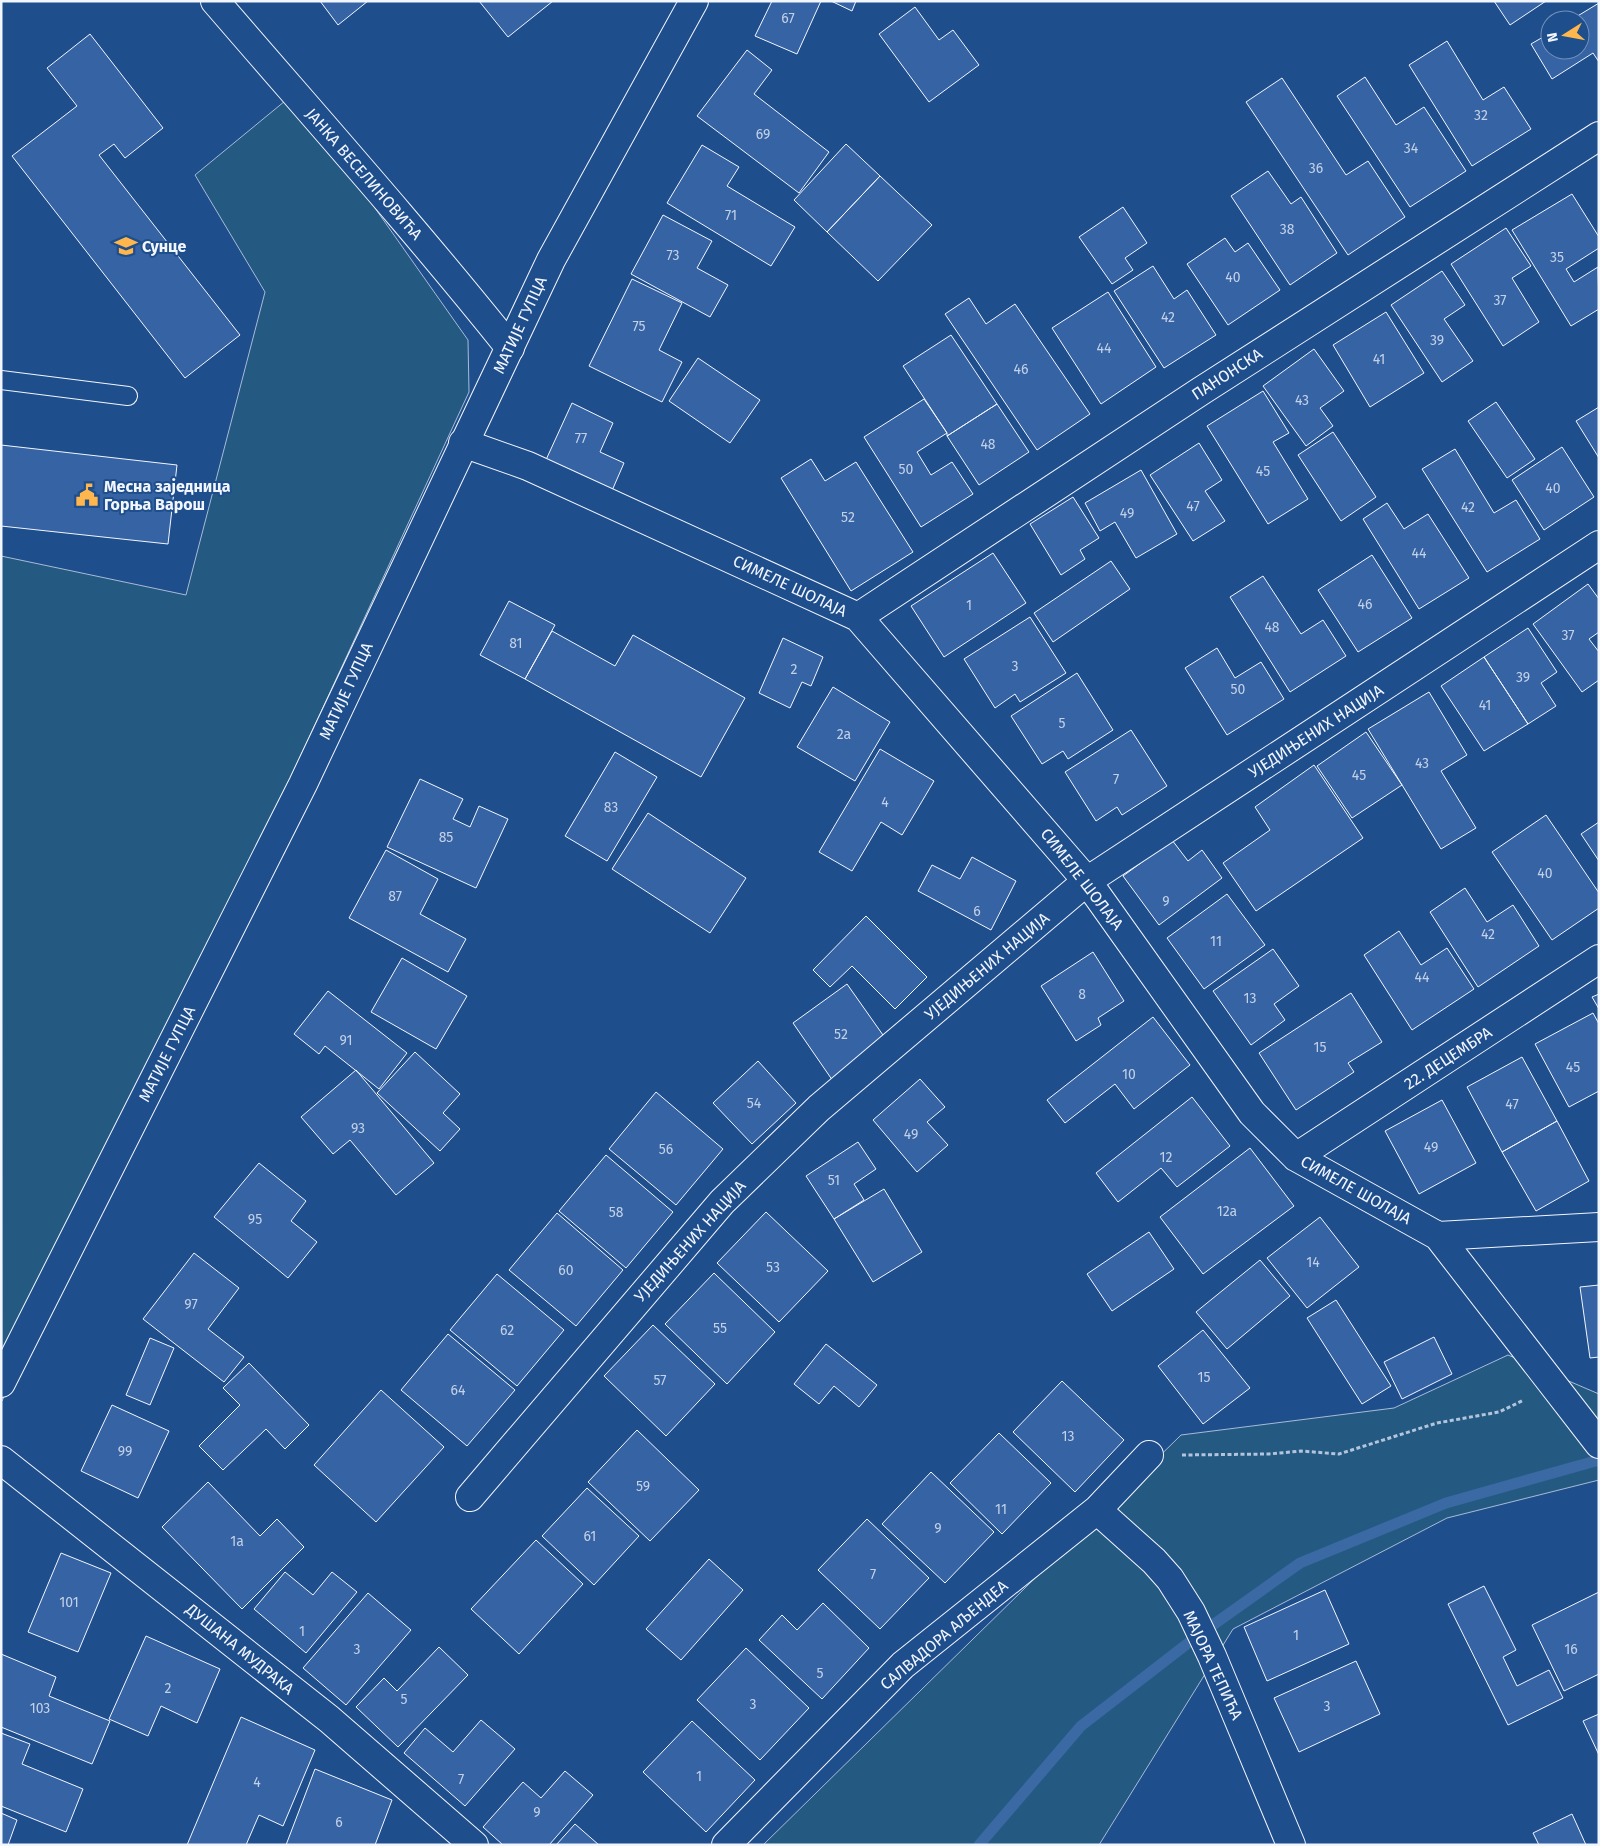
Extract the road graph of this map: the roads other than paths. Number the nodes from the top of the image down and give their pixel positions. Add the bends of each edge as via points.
1 (215, 1) edge
2 (694, 1) edge
3 (1599, 136) edge
4 (510, 348) junction
5 (1, 380) edge
6 (128, 396) dead end
7 (463, 443) junction
8 (1599, 545) edge
9 (858, 617) junction
10 (1087, 881) junction
11 (1599, 959) edge
12 (1296, 1157) junction
13 (1599, 1227) edge
14 (1438, 1236) junction
15 (1, 1383) edge
16 (1592, 1434) edge
17 (1149, 1455) road end
18 (1, 1460) edge
19 (470, 1497) dead end
20 (1097, 1510) junction
21 (474, 1845) edge
22 (726, 1845) edge
23 (1291, 1845) edge

1 - 4 street, ЈАНКА ВЕСЕЛИНОВИЋА
2 - 4 street, МАТИЈЕ ГУПЦА via 551,260
3 - 9 street, ПАНОНСКА via 1201,391
4 - 7 street, МАТИЈЕ ГУПЦА
5 - 6 lane
7 - 9 street, СИМЕЛЕ ШОЛАЈА via 528,466
7 - 15 street, МАТИЈЕ ГУПЦА via 303,784
8 - 10 street, УЈЕДИЊЕНИХ НАЦИЈА
9 - 10 street, СИМЕЛЕ ШОЛАЈА
10 - 12 street, СИМЕЛЕ ШОЛАЈА via 1252,1112
10 - 19 street, УЈЕДИЊЕНИХ НАЦИЈА via 819,1108 722,1202
11 - 12 street, 22. ДЕЦЕМБРА
12 - 14 street, СИМЕЛЕ ШОЛАЈА
13 - 14 street
14 - 16 street, СИМЕЛЕ ШОЛАЈА
17 - 20 street, САЛВАДОРА АЉЕНДЕА
18 - 21 street, ДУШАНА МУДРАКА via 329,1720
20 - 22 street, САЛВАДОРА АЉЕНДЕА via 903,1665
20 - 23 street, МАЈОРА ТЕПИЋА via 1154,1561 1191,1612

